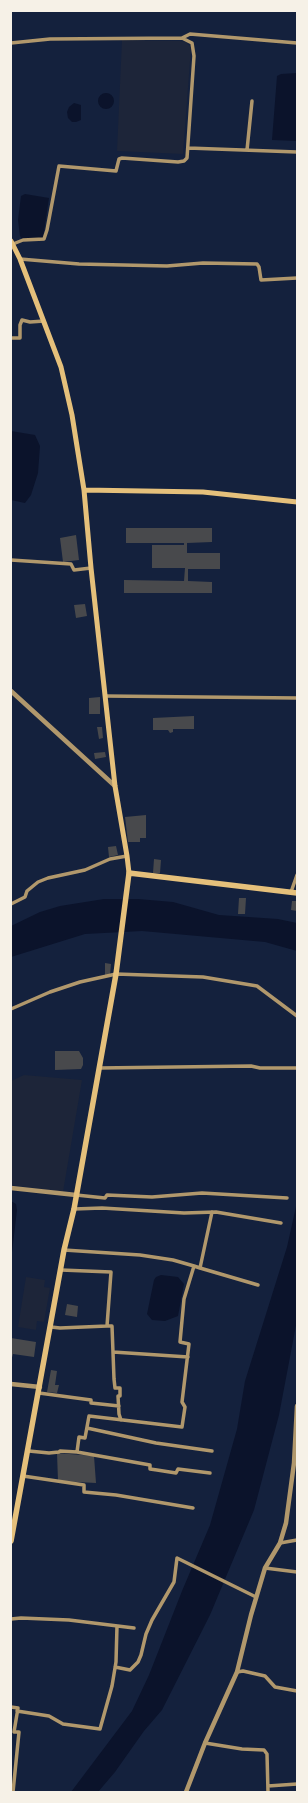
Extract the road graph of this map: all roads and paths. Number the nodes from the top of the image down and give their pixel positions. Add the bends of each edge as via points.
1 (182, 38) junction
2 (11, 43) edge
3 (297, 43) edge
4 (252, 101) dead end
5 (188, 148) junction
6 (247, 150) junction
7 (297, 152) edge
8 (12, 242) edge
9 (20, 259) junction
10 (297, 278) edge
11 (44, 321) junction
12 (11, 338) edge
13 (84, 490) junction
14 (297, 502) edge
15 (11, 560) edge
16 (91, 568) junction
17 (11, 691) edge
18 (105, 696) junction
19 (297, 698) edge
20 (115, 786) junction
21 (127, 856) junction
22 (129, 873) junction
23 (297, 874) edge
24 (294, 892) edge
25 (11, 904) edge
26 (116, 974) junction
27 (11, 1009) edge
28 (297, 1016) edge
29 (98, 1068) junction
30 (297, 1068) edge
31 (11, 1188) edge
32 (76, 1195) junction
33 (287, 1198) dead end
34 (74, 1209) junction
35 (212, 1212) junction
36 (281, 1223) dead end
37 (64, 1250) junction
38 (194, 1266) junction
39 (200, 1268) junction
40 (61, 1270) junction
41 (258, 1285) dead end
42 (107, 1326) junction
43 (51, 1327) junction
44 (113, 1352) junction
45 (188, 1357) junction
46 (11, 1384) edge
47 (39, 1390) junction
48 (119, 1406) junction
49 (297, 1406) edge
50 (121, 1420) junction
51 (87, 1428) junction
52 (28, 1451) junction
53 (212, 1451) dead end
54 (77, 1452) junction
55 (210, 1473) dead end
56 (23, 1476) junction
57 (193, 1508) dead end
58 (297, 1540) edge
59 (11, 1541) edge
60 (280, 1543) junction
61 (265, 1568) junction
62 (297, 1572) edge
63 (256, 1597) junction
64 (11, 1619) edge
65 (117, 1626) junction
66 (134, 1628) dead end
67 (116, 1667) junction
68 (237, 1672) junction
69 (297, 1691) edge
70 (11, 1707) edge
71 (18, 1711) junction
72 (205, 1743) junction
73 (297, 1784) edge
74 (268, 1786) junction
75 (13, 1792) edge
76 (186, 1792) edge
77 (268, 1792) edge

1 - 2 street via 50,39
1 - 3 street via 190,34
1 - 5 street via 192,43 194,49
4 - 6 street
5 - 6 street
5 - 8 street via 188,158 178,162 119,158 116,171 59,166 48,230 44,239
6 - 7 street
8 - 9 main road
9 - 10 street via 79,264 167,266 203,263 257,264 261,280
9 - 11 main road
11 - 12 street via 22,320 20,338
11 - 13 main road via 61,367
13 - 14 main road via 203,492
13 - 16 main road
15 - 16 street via 71,564 74,570
16 - 18 main road
17 - 20 street
18 - 19 street
18 - 20 main road
20 - 21 main road
21 - 22 main road
21 - 25 street via 38,882 27,891 25,897
22 - 24 main road
22 - 26 main road
23 - 24 street
26 - 27 street via 80,982
26 - 28 street via 203,977 257,986
26 - 29 main road
29 - 30 street
29 - 32 main road
31 - 32 street
32 - 33 street via 105,1198 106,1195 152,1197 202,1193
32 - 34 main road
34 - 35 street
34 - 37 main road
35 - 36 street
35 - 39 street
37 - 38 street via 120,1252
37 - 40 main road
38 - 39 street
38 - 45 street via 184,1299 180,1342 189,1344
39 - 41 street
40 - 42 street via 111,1272
40 - 43 main road
42 - 43 street
42 - 44 street via 112,1326
43 - 47 main road
44 - 45 street
44 - 48 street via 116,1388 120,1388
45 - 50 street via 182,1402 185,1407 182,1427
46 - 47 street
47 - 48 street via 91,1400 91,1403
47 - 52 main road
48 - 50 street
49 - 60 street via 294,1463 286,1523
50 - 51 street via 89,1416
51 - 53 street
51 - 54 street via 85,1438 79,1437
52 - 54 street
52 - 56 main road
54 - 55 street via 150,1464 150,1469 176,1473 178,1469
56 - 57 street via 84,1485 84,1492
56 - 59 main road
58 - 60 street
60 - 61 street
61 - 62 street
61 - 63 street
63 - 67 street via 177,1558 174,1582 149,1627 138,1662 130,1670
63 - 68 street
64 - 65 street via 69,1620
65 - 66 street
65 - 67 street
67 - 71 street via 100,1729 63,1724 49,1716
68 - 69 street via 265,1676 276,1687
68 - 72 street
70 - 71 street via 18,1708
71 - 75 street via 14,1732 19,1732
72 - 74 street via 264,1750 267,1754
72 - 76 street
73 - 74 street
74 - 77 street

